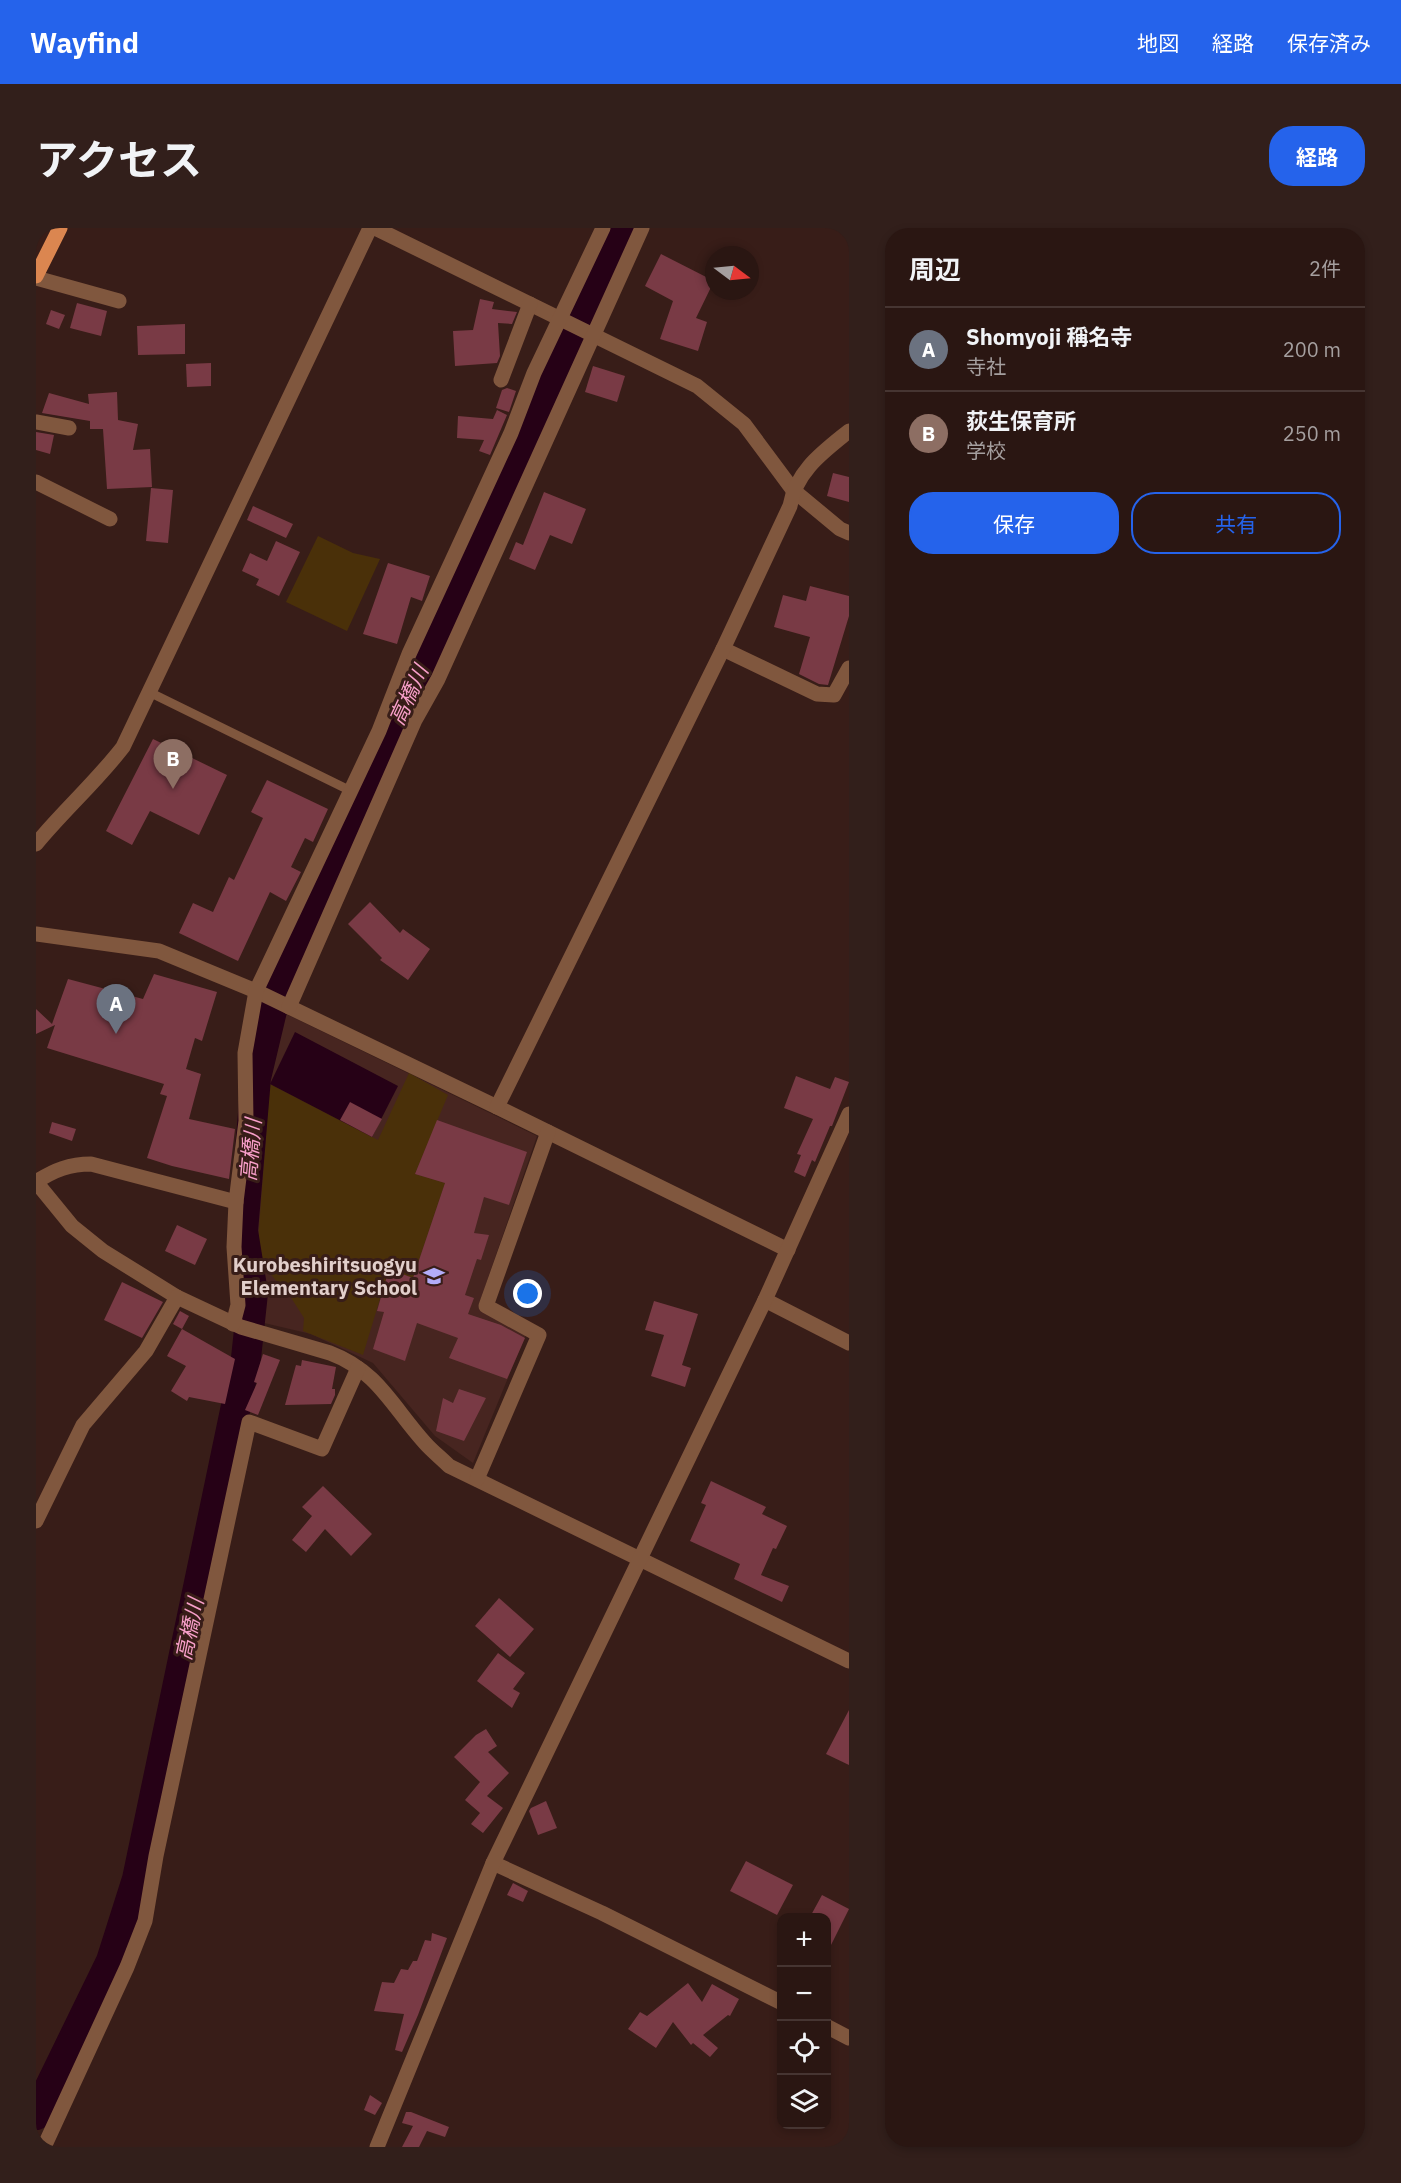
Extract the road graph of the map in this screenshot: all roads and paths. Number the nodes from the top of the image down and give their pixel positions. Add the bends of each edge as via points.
1 (60, 228) edge
2 (373, 228) edge
3 (603, 228) edge
4 (642, 228) edge
5 (36, 277) edge
6 (119, 301) dead end
7 (530, 304) junction
8 (561, 319) junction
9 (594, 335) junction
10 (501, 380) dead end
11 (36, 422) edge
12 (69, 428) dead end
13 (849, 430) edge
14 (36, 482) edge
15 (793, 490) junction
16 (110, 519) dead end
17 (849, 534) edge
18 (723, 649) junction
19 (849, 668) edge
20 (149, 692) junction
21 (351, 791) junction
22 (36, 844) edge
23 (36, 934) edge
24 (256, 991) junction
25 (289, 1007) junction
26 (497, 1107) junction
27 (849, 1114) edge
28 (549, 1132) junction
29 (36, 1182) edge
30 (236, 1202) junction
31 (788, 1250) junction
32 (177, 1298) junction
33 (765, 1300) junction
34 (233, 1324) junction
35 (849, 1343) edge
36 (358, 1368) junction
37 (477, 1479) junction
38 (36, 1521) edge
39 (640, 1558) junction
40 (849, 1661) edge
41 (493, 1863) junction
42 (777, 2000) edge
43 (831, 2029) edge
44 (849, 2038) edge
45 (36, 2145) edge
46 (42, 2147) edge
47 (377, 2147) edge

1 - 5 main road
2 - 7 street
2 - 20 street
3 - 8 street
4 - 9 street
5 - 6 street
7 - 8 street
7 - 10 street
8 - 9 street
8 - 21 street
9 - 15 street via 697,386 744,424
9 - 25 street via 438,679 415,720
11 - 12 street
13 - 15 street via 812,462
14 - 16 street
15 - 17 street
15 - 18 street via 790,506
18 - 19 street via 818,694 834,695
18 - 26 street
20 - 21 lane
20 - 22 street via 123,747
21 - 24 street
23 - 24 street via 159,951
24 - 25 street
24 - 30 street via 245,1053 246,1121
25 - 26 street
26 - 28 street
27 - 31 street
28 - 31 street
28 - 37 street via 486,1306 539,1335
29 - 30 street via 72,1164 91,1164
29 - 32 street via 72,1226 103,1251
30 - 34 street via 238,1305
31 - 33 street
32 - 34 street
32 - 38 street via 146,1351 83,1425
33 - 35 street
33 - 39 street
34 - 36 street via 330,1353
36 - 37 street via 379,1384 425,1444 449,1466
36 - 46 street via 322,1449 249,1422 156,1856 146,1921
37 - 39 street
39 - 40 street
39 - 41 street
41 - 42 street
41 - 47 street
43 - 44 street
45 - 46 street

